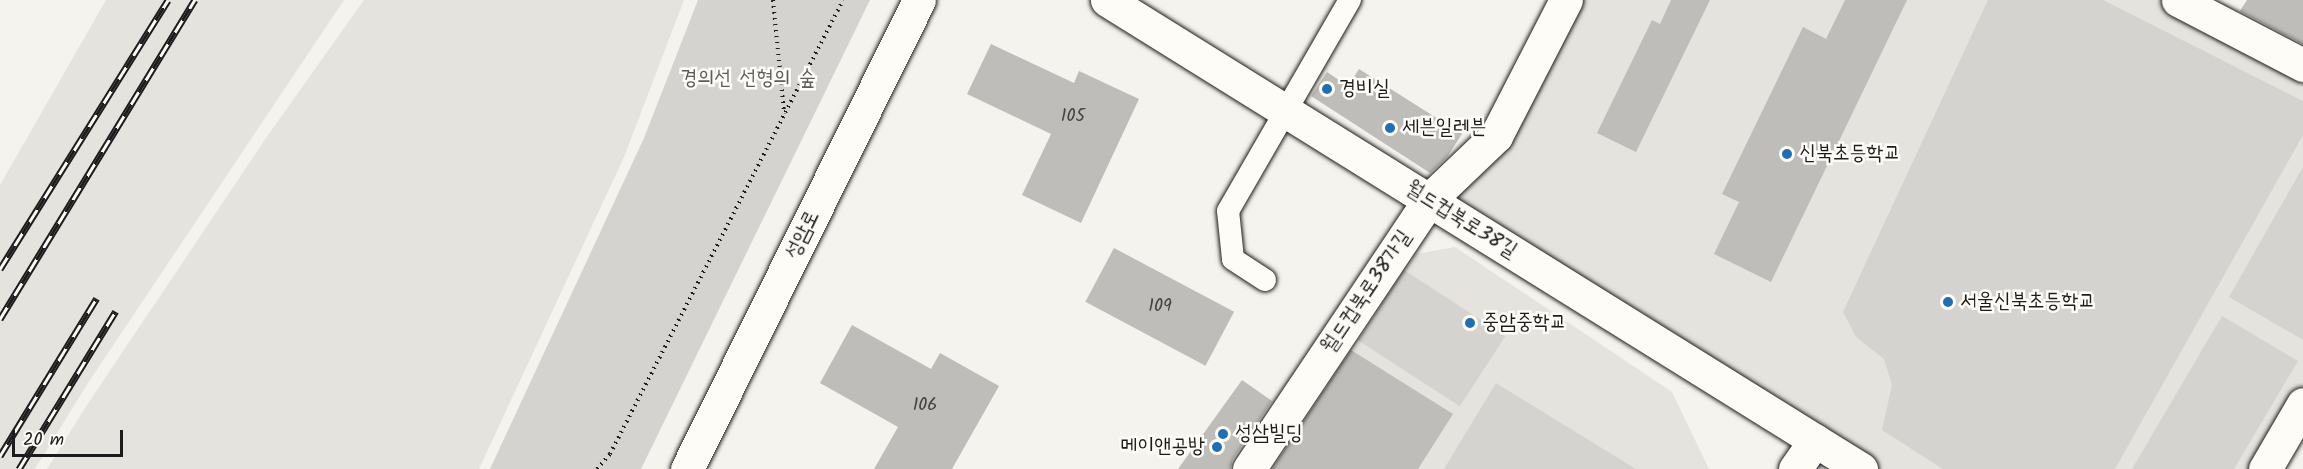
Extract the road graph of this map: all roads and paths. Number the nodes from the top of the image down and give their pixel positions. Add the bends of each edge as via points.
1 (773, 0) edge
2 (843, 0) edge
3 (919, 0) edge
4 (1107, 0) edge
5 (1350, 0) edge
6 (1566, 0) edge
7 (2178, 0) edge
8 (2303, 65) edge
9 (1286, 111) junction
10 (784, 114) junction
11 (1429, 200) junction
12 (1265, 280) dead end
13 (2303, 404) edge
14 (1815, 440) junction
15 (597, 469) edge
16 (687, 469) edge
17 (1249, 469) edge
18 (1795, 469) edge
19 (1861, 469) edge
20 (2265, 469) edge

1 - 10 path
2 - 10 path
3 - 16 street, 성암로
4 - 9 street, 월드컵북로38길
5 - 9 lane
6 - 11 street, 월드컵북로38가길 via 1496,136
7 - 8 street
9 - 11 street, 월드컵북로38길
9 - 12 lane via 1228,212 1233,259
10 - 15 path via 610,454
11 - 14 street, 월드컵북로38길
11 - 17 street, 월드컵북로38가길
13 - 20 street
14 - 18 street
14 - 19 street, 월드컵북로38길

